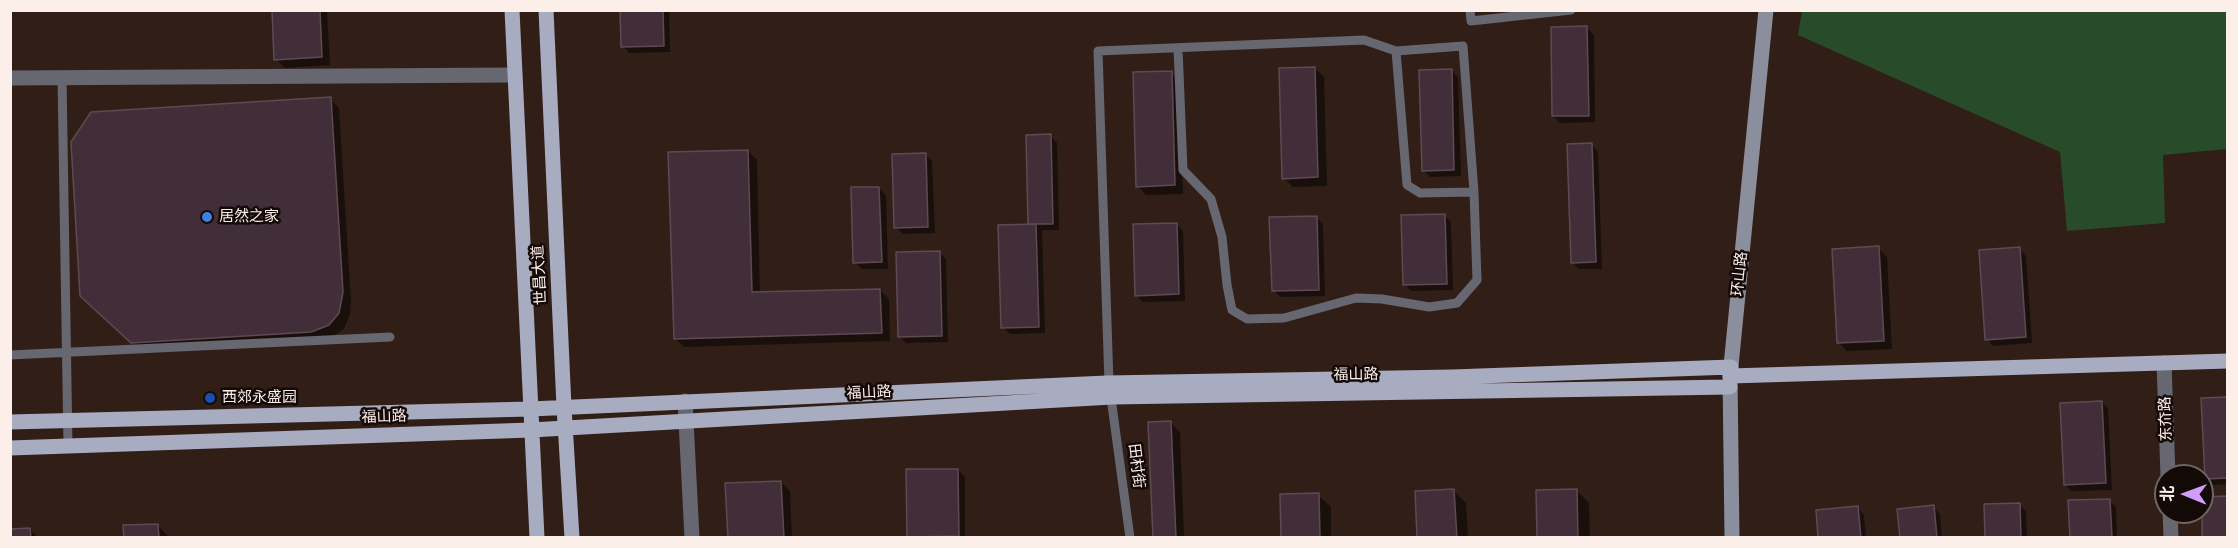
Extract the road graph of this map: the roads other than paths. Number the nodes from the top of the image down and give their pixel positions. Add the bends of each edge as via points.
1 (512, 10) edge
2 (546, 10) edge
3 (1470, 10) edge
4 (1571, 10) edge
5 (1766, 10) edge
6 (1178, 48) junction
7 (1396, 51) junction
8 (514, 75) junction
9 (10, 78) edge
10 (62, 78) junction
11 (1474, 192) junction
12 (390, 337) dead end
13 (67, 352) junction
14 (10, 355) edge
15 (2228, 361) edge
16 (2164, 363) junction
17 (1730, 377) junction
18 (1111, 390) junction
19 (685, 402) junction
20 (564, 407) junction
21 (530, 409) junction
22 (68, 420) junction
23 (10, 422) edge
24 (686, 422) junction
25 (565, 428) junction
26 (531, 430) junction
27 (68, 446) junction
28 (10, 448) edge
29 (2168, 464) edge
30 (537, 537) edge
31 (572, 537) edge
32 (692, 537) edge
33 (1130, 537) edge
34 (1732, 537) edge

1 - 8 main road, 世昌大道
2 - 20 main road, 世昌大道
3 - 4 lane via 1471,21
5 - 17 main road, 环山路
6 - 7 lane via 1364,40
6 - 11 lane via 1183,170 1211,199 1222,237 1233,310 1247,319 1284,318 1356,298 1429,307 1456,303 1477,280
6 - 18 lane, 田村街 via 1098,51
7 - 11 lane via 1407,185 1420,193
7 - 11 lane via 1463,46
8 - 10 street
8 - 21 main road, 世昌大道
9 - 10 street
10 - 13 lane
12 - 13 lane
13 - 14 lane
13 - 22 lane
15 - 16 main road
16 - 17 main road
16 - 29 street, 东夼路
17 - 18 main road via 1452,377
17 - 34 main road, 环山路
18 - 19 main road
18 - 24 main road, 福山路
18 - 33 lane, 田村街
19 - 20 main road
19 - 24 street
20 - 21 main road
20 - 25 main road, 世昌大道
21 - 22 main road
21 - 26 main road, 世昌大道
22 - 23 main road
22 - 27 lane
24 - 25 main road, 福山路
24 - 32 street
25 - 26 main road, 福山路
25 - 31 main road, 世昌大道
26 - 27 main road, 福山路
26 - 30 main road, 世昌大道
27 - 28 main road, 福山路

